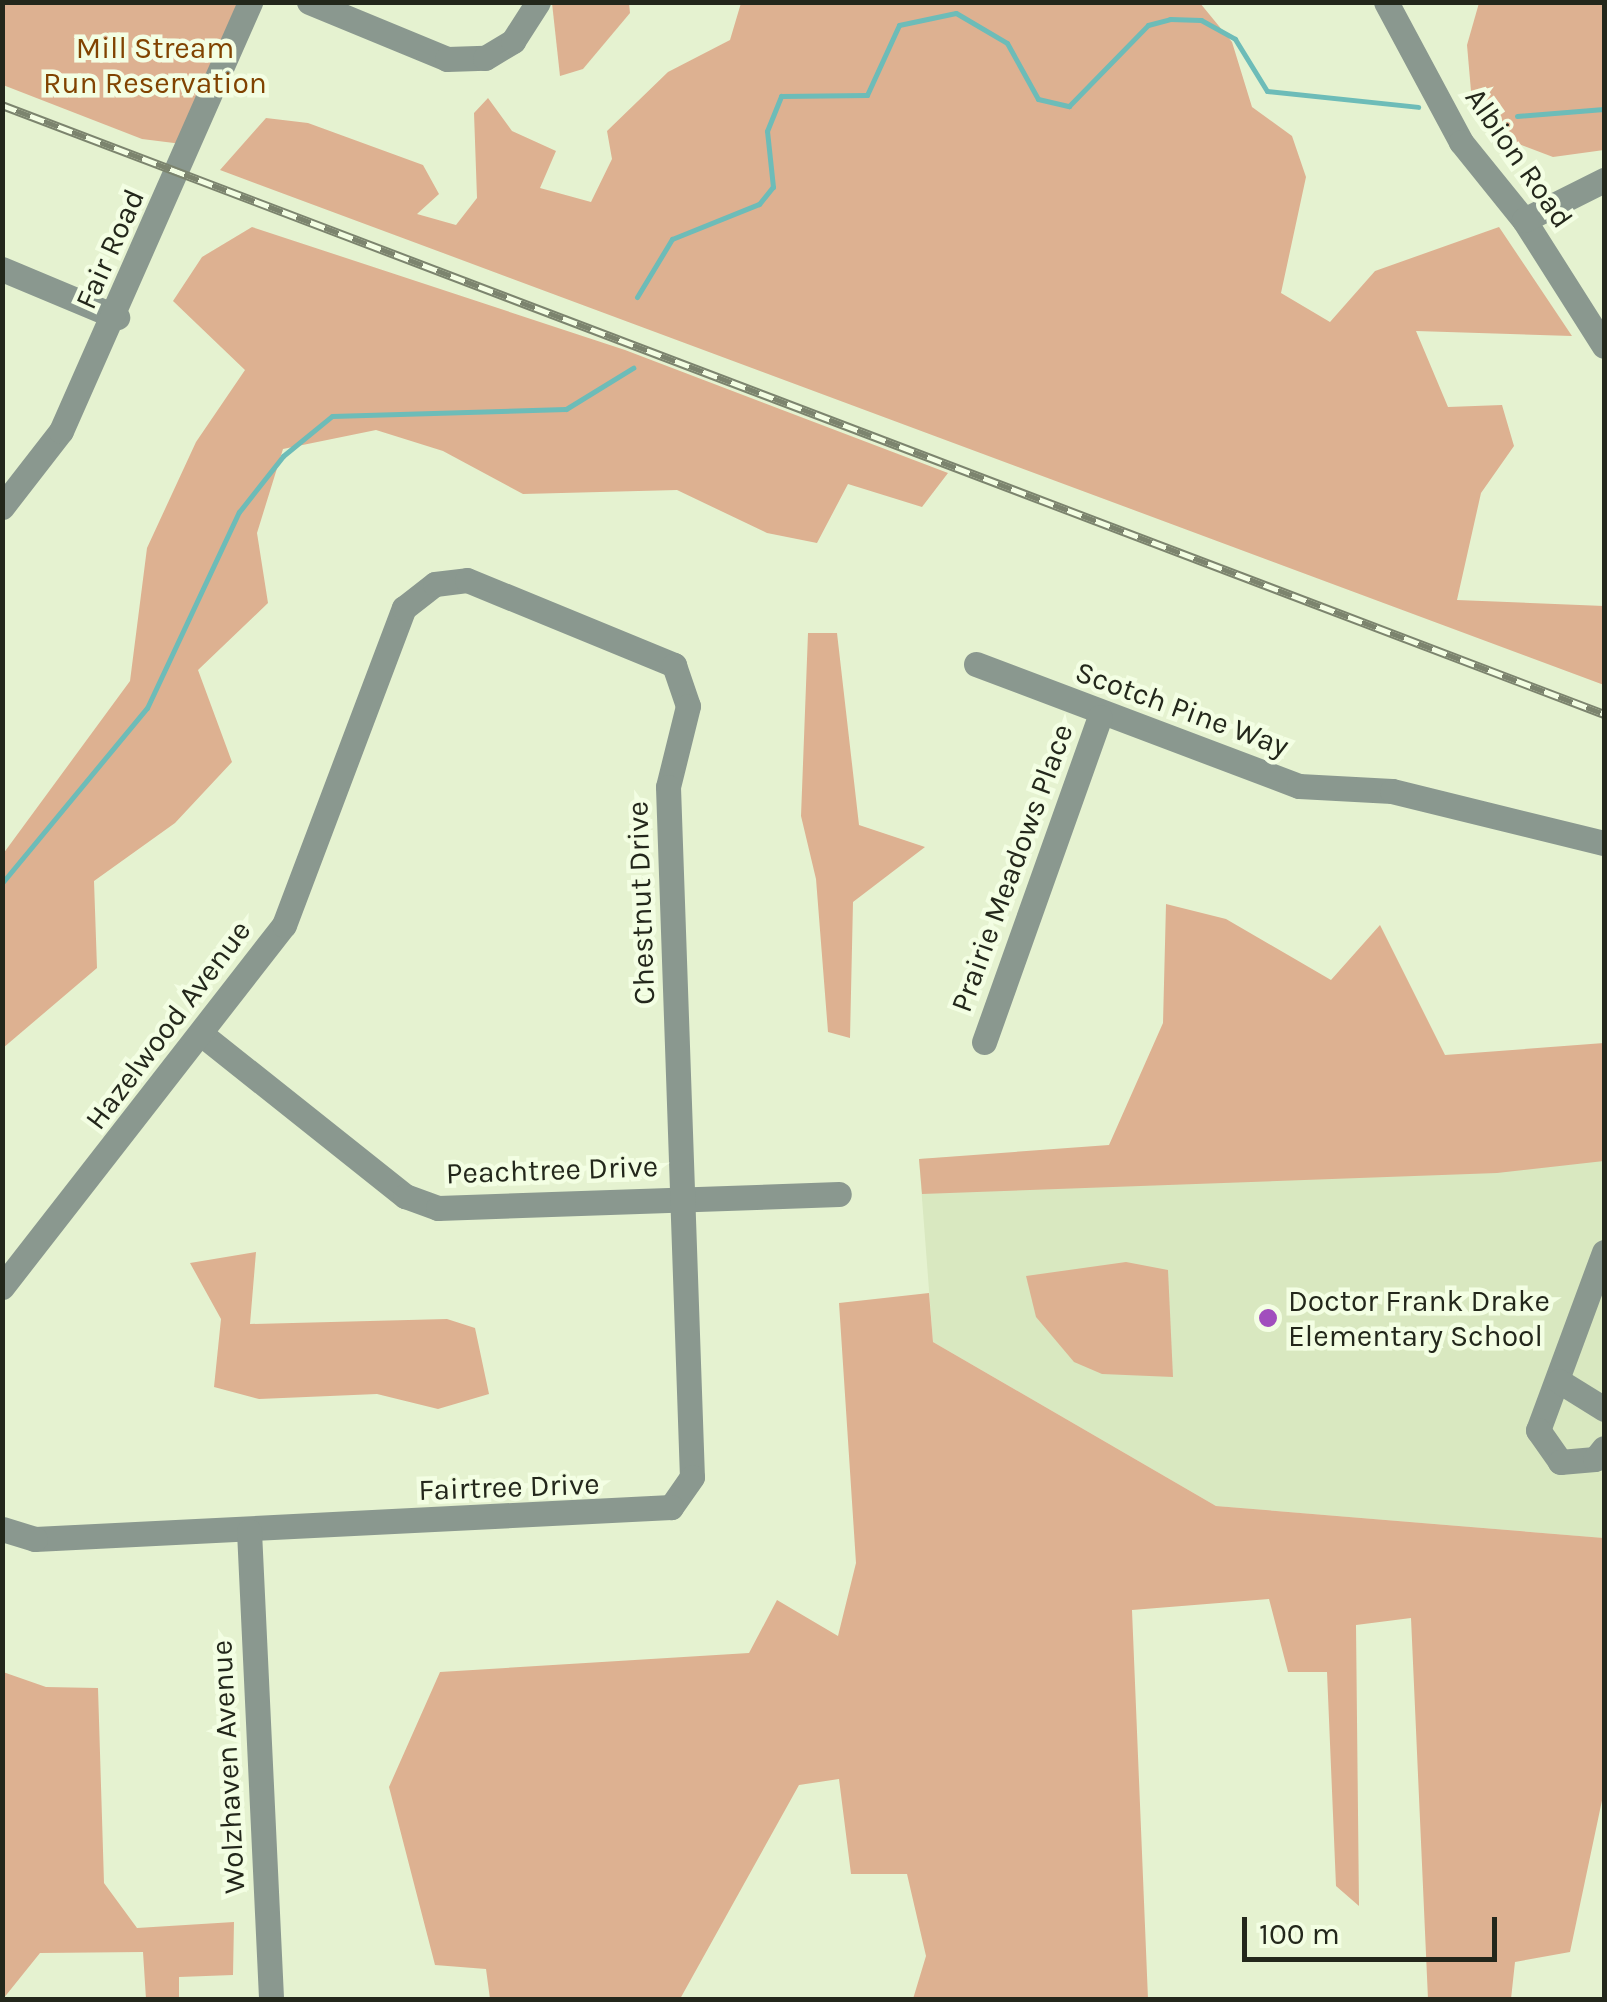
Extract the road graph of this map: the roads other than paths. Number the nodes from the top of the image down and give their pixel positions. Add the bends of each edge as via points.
1 (250, 2) edge
2 (309, 2) edge
3 (538, 2) edge
4 (1386, 2) edge
5 (1604, 180) edge
6 (1524, 220) junction
7 (2, 269) edge
8 (117, 318) junction
9 (1604, 346) edge
10 (2, 506) edge
11 (404, 608) joint
12 (976, 664) dead end
13 (1100, 716) junction
14 (1604, 843) edge
15 (205, 1037) junction
16 (984, 1042) dead end
17 (839, 1194) dead end
18 (686, 1199) junction
19 (1604, 1252) edge
20 (2, 1288) edge
21 (1558, 1381) junction
22 (1604, 1409) edge
23 (1604, 1448) edge
24 (2, 1529) edge
25 (249, 1531) junction
26 (271, 2000) edge

1 - 8 street, Fair Road
2 - 3 street via 447,59 485,58 514,41
4 - 6 street, Albion Road via 1461,142
5 - 6 street
6 - 9 street, Albion Road
7 - 8 street
8 - 10 street, Fair Road via 61,432
11 - 15 street, Hazelwood Avenue via 284,925
11 - 18 street, Chestnut Drive via 435,584 467,580 674,665 684,684 688,706 668,787
12 - 13 street, Scotch Pine Way
13 - 14 street, Scotch Pine Way via 1298,786 1392,791
13 - 16 street, Prairie Meadows Place
15 - 18 street, Peachtree Drive via 406,1196 438,1208
15 - 20 street, Hazelwood Avenue
17 - 18 street, Peachtree Drive
18 - 25 street, Fairtree Drive via 692,1477 671,1506
19 - 21 street
21 - 22 street
21 - 23 street via 1538,1430 1546,1450 1578,1463
24 - 25 street, Fairtree Drive via 35,1538
25 - 26 street, Wolzhaven Avenue

